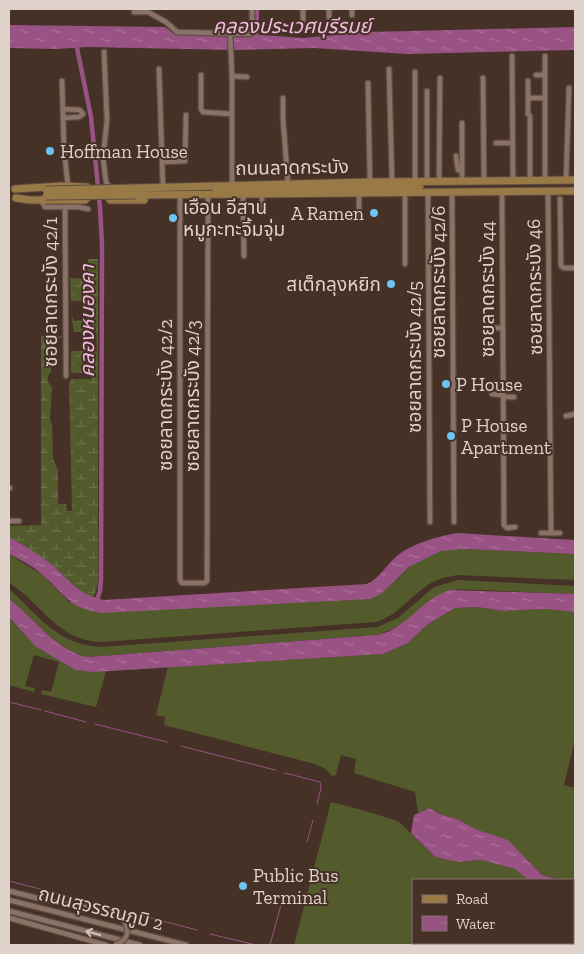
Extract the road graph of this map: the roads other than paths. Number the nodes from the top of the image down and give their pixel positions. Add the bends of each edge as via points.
1 (252, 9) edge
2 (303, 9) edge
3 (329, 9) edge
4 (352, 9) edge
5 (148, 10) edge
6 (134, 12) dead end
7 (352, 15) dead end
8 (329, 16) dead end
9 (303, 20) dead end
10 (230, 35) junction
11 (104, 52) dead end
12 (512, 56) dead end
13 (545, 56) dead end
14 (389, 68) dead end
15 (159, 69) dead end
16 (415, 72) dead end
17 (201, 75) dead end
18 (536, 75) dead end
19 (545, 75) junction
20 (232, 76) junction
21 (247, 77) dead end
22 (440, 78) dead end
23 (483, 78) dead end
24 (62, 81) dead end
25 (368, 82) dead end
26 (528, 82) dead end
27 (569, 88) dead end
28 (427, 91) dead end
29 (283, 98) dead end
30 (528, 98) junction
31 (545, 98) junction
32 (63, 109) junction
33 (232, 114) junction
34 (186, 115) dead end
35 (63, 118) junction
36 (462, 124) dead end
37 (496, 143) dead end
38 (512, 143) junction
39 (456, 156) dead end
40 (162, 162) junction
41 (462, 171) junction
42 (440, 180) junction
43 (462, 180) junction
44 (484, 180) junction
45 (512, 180) junction
46 (530, 180) junction
47 (546, 180) junction
48 (566, 180) junction
49 (392, 181) junction
50 (415, 181) junction
51 (427, 181) junction
52 (575, 181) edge
53 (370, 182) junction
54 (288, 184) junction
55 (232, 185) junction
56 (68, 186) junction
57 (109, 186) junction
58 (175, 188) junction
59 (12, 189) edge
60 (499, 189) junction
61 (162, 190) junction
62 (575, 190) edge
63 (548, 191) junction
64 (428, 192) junction
65 (452, 192) junction
66 (358, 193) junction
67 (368, 193) junction
68 (405, 193) junction
69 (243, 195) junction
70 (262, 195) junction
71 (44, 196) junction
72 (180, 196) junction
73 (208, 196) junction
74 (12, 198) edge
75 (560, 199) dead end
76 (65, 207) junction
77 (88, 209) dead end
78 (262, 210) dead end
79 (359, 214) dead end
80 (244, 256) dead end
81 (405, 264) dead end
82 (575, 268) edge
83 (490, 328) dead end
84 (502, 328) junction
85 (66, 376) dead end
86 (492, 394) dead end
87 (503, 396) junction
88 (514, 397) dead end
89 (575, 414) edge
90 (566, 416) dead end
91 (9, 521) edge
92 (19, 521) dead end
93 (430, 522) dead end
94 (454, 522) dead end
95 (515, 528) dead end
96 (541, 533) dead end
97 (552, 533) junction
98 (560, 533) dead end
99 (193, 582) joint
100 (9, 891) edge
101 (9, 900) edge
102 (9, 911) edge
103 (9, 918) edge
104 (106, 945) edge
105 (115, 945) edge
106 (140, 945) edge
107 (186, 945) edge

1 - 10 street via 252,33
2 - 9 street
3 - 8 street
4 - 7 street
5 - 6 street
5 - 10 street via 177,32
10 - 20 street
11 - 57 street via 107,120 103,158
12 - 38 street
13 - 19 street
14 - 49 street
15 - 40 street
16 - 50 street
17 - 33 street via 203,112
18 - 19 street
19 - 31 street
20 - 21 street
20 - 33 street
22 - 42 street
23 - 44 street
24 - 32 street
25 - 53 street
26 - 30 street
27 - 48 street
28 - 51 street
29 - 54 street
30 - 31 street
30 - 46 street
31 - 47 street
32 - 35 street
32 - 35 street via 80,110 82,114
33 - 55 street
34 - 40 street via 185,161
35 - 56 street
36 - 41 street
37 - 38 street
38 - 45 street
39 - 41 street via 457,168
40 - 61 street
41 - 43 street
42 - 43 main road, ถนนลาดกระบัง
42 - 51 main road, ถนนลาดกระบัง
43 - 44 main road, ถนนลาดกระบัง
44 - 45 main road, ถนนลาดกระบัง
45 - 46 main road, ถนนลาดกระบัง
46 - 47 main road, ถนนลาดกระบัง
47 - 48 main road, ถนนลาดกระบัง
48 - 52 main road, ถนนลาดกระบัง
49 - 50 main road, ถนนลาดกระบัง
49 - 53 main road, ถนนลาดกระบัง
50 - 51 main road, ถนนลาดกระบัง
52 - 58 main road via 231,190
53 - 54 main road, ถนนลาดกระบัง
54 - 55 main road, ถนนลาดกระบัง
55 - 58 main road, ถนนลาดกระบัง
56 - 59 main road
56 - 71 main road via 86,186 87,199
57 - 61 main road via 147,185
57 - 61 main road via 110,200 155,200
58 - 61 main road, ถนนลาดกระบัง
59 - 71 main road, ถนนลาดกระบัง
60 - 62 main road
60 - 63 main road, ถนนลาดกระบัง
60 - 65 main road, ถนนลาดกระบัง
60 - 67 main road via 409,188
60 - 84 street, ซอยลาดกระบัง 44
61 - 71 main road, ถนนลาดกระบัง, bridge
61 - 72 main road, ถนนลาดกระบัง
62 - 63 main road, ถนนลาดกระบัง
63 - 97 street, ซอยลาดกระบัง 46
64 - 65 main road, ถนนลาดกระบัง
64 - 68 main road, ถนนลาดกระบัง
64 - 93 street, ซอยลาดกระบัง 42/5
65 - 94 street, ซอยลาดกระบัง 42/6
66 - 67 main road, ถนนลาดกระบัง
66 - 70 main road, ถนนลาดกระบัง
66 - 79 street
67 - 68 main road, ถนนลาดกระบัง
68 - 81 street
69 - 70 main road, ถนนลาดกระบัง
69 - 73 main road, ถนนลาดกระบัง
69 - 80 street
70 - 78 street
71 - 74 main road, ถนนลาดกระบัง
71 - 76 street, ซอยลาดกระบัง 42/1 via 44,207
72 - 73 main road, ถนนลาดกระบัง
72 - 99 street, ซอยลาดกระบัง 42/2 via 180,580 182,583
73 - 99 street, ซอยลาดกระบัง 42/3 via 207,581
75 - 82 street via 561,266
76 - 77 street, ซอยลาดกระบัง 42/1
76 - 85 street, ซอยลาดกระบัง 42/1
83 - 84 street
84 - 87 street, ซอยลาดกระบัง 44
86 - 87 street
87 - 88 street
87 - 95 street, ซอยลาดกระบัง 44 via 504,525
89 - 90 street
91 - 92 street
96 - 97 street
97 - 98 street
100 - 105 street, bridge via 119,916 125,922 127,933 123,941
101 - 107 street, ถนนสุวรรณภูมิ 2
106 -> 102 street, ถนนสุวรรณภูมิ 2
103 - 104 street

